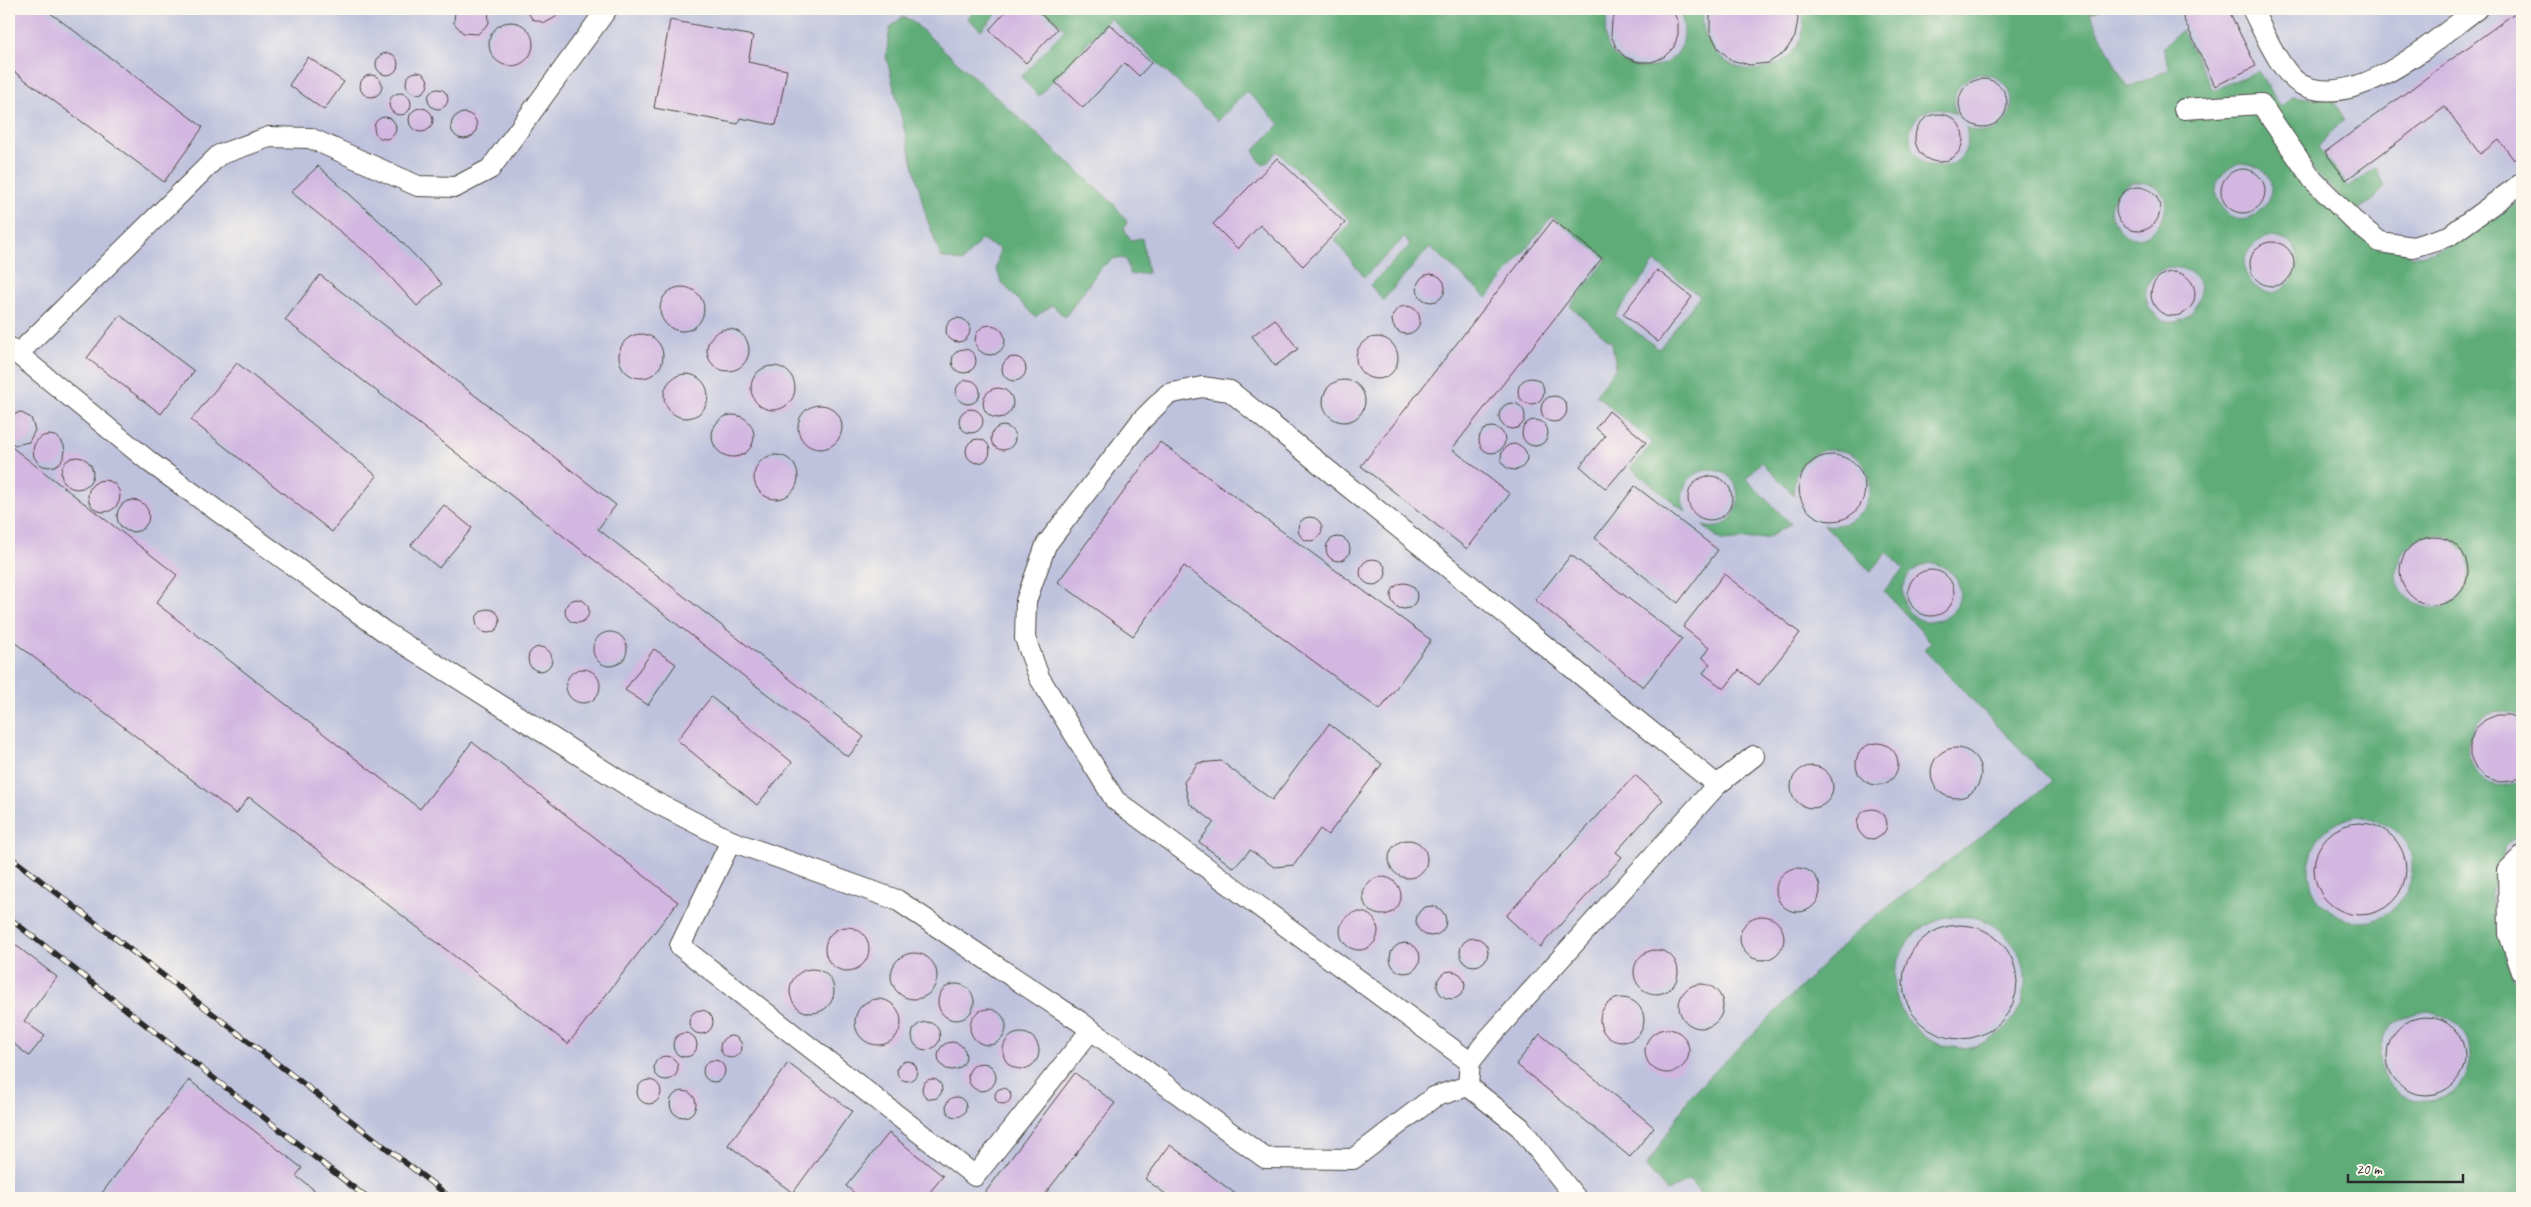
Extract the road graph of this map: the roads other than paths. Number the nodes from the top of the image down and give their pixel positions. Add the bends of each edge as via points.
1 (607, 9) edge
2 (2252, 9) edge
3 (2477, 9) edge
4 (2184, 109) dead end
5 (2522, 183) edge
6 (13, 350) edge
7 (1754, 756) dead end
8 (1717, 785) junction
9 (731, 841) junction
10 (2522, 856) edge
11 (2522, 972) edge
12 (1091, 1030) junction
13 (1470, 1062) junction
14 (1468, 1086) junction
15 (1576, 1198) edge

1 - 6 lane via 490,169 456,187 418,186 310,138 270,137 219,155
2 - 3 lane via 2276,57 2301,85 2331,91 2360,85 2397,68
4 - 5 lane via 2262,104 2313,180 2380,242 2413,247 2449,236
6 - 9 lane via 151,463 385,632 647,798
7 - 8 lane
8 - 13 lane
8 - 13 lane via 1230,391 1202,387 1168,394 1141,421 1046,545 1026,601 1025,638 1039,677 1115,800
9 - 12 lane via 897,900
9 - 12 lane via 680,946 974,1176
10 - 11 lane via 2508,870 2509,934
12 - 14 lane via 1265,1158 1353,1159 1434,1097
13 - 14 lane
14 - 15 lane via 1520,1127

